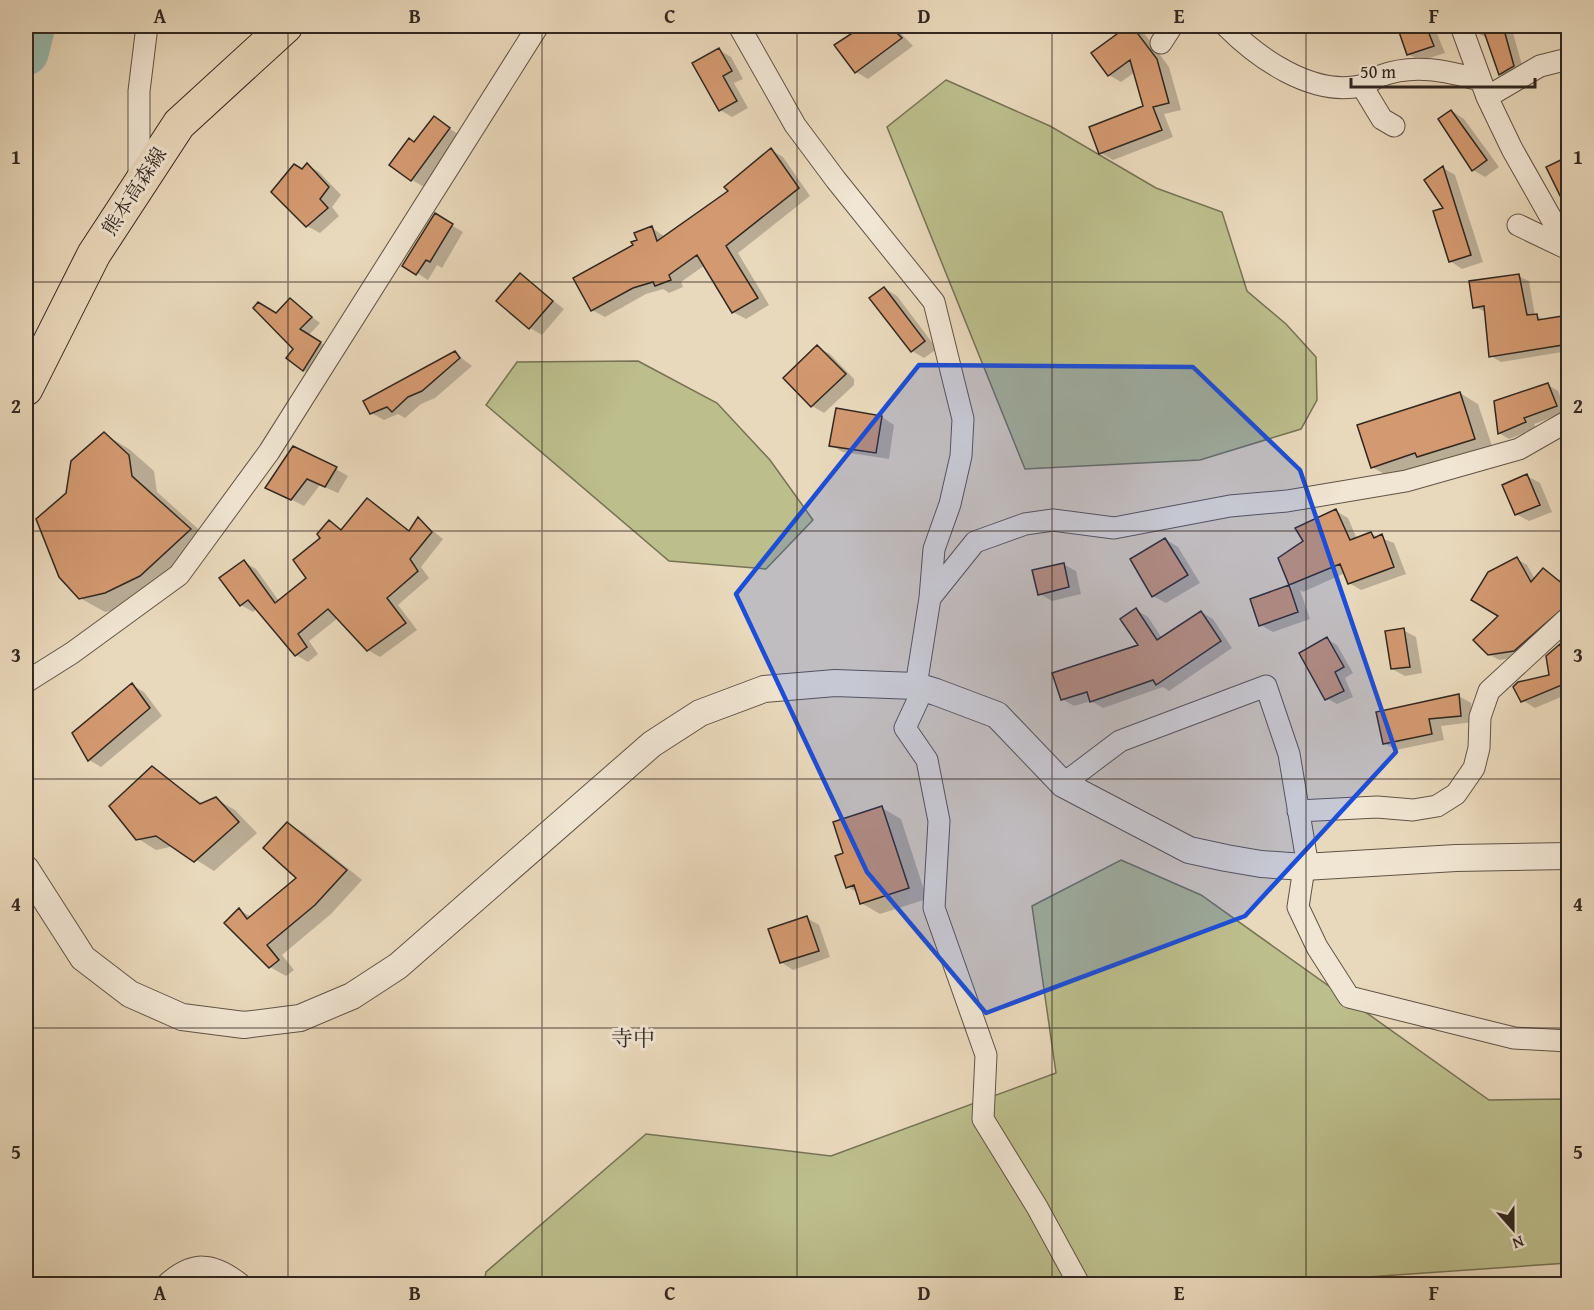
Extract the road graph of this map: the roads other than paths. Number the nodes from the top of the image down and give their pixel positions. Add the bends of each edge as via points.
1 (147, 26) edge
2 (286, 26) edge
3 (538, 26) edge
4 (739, 26) edge
5 (1226, 26) edge
6 (1461, 26) edge
7 (1569, 59) edge
8 (1362, 86) junction
9 (1484, 88) junction
10 (1394, 126) dead end
11 (139, 183) junction
12 (1560, 214) edge
13 (1518, 225) dead end
14 (1569, 248) edge
15 (26, 389) edge
16 (1569, 421) edge
17 (930, 598) junction
18 (1569, 618) edge
19 (26, 682) edge
20 (916, 686) junction
21 (1063, 784) junction
22 (1298, 811) junction
23 (1569, 856) edge
24 (1304, 867) junction
25 (26, 869) edge
26 (1569, 1041) edge
27 (166, 1284) edge
28 (240, 1284) edge
29 (1079, 1284) edge

1 - 11 street via 140,91
2 - 11 main road, 熊本高森線 via 179,124
3 - 19 street via 269,453 179,575
4 - 17 street via 795,125 934,302 963,418 961,456 951,504 934,549
5 - 8 street via 1280,70 1343,88
6 - 9 street
7 - 9 street
8 - 9 street via 1409,68 1444,70
8 - 10 street via 1382,119
9 - 12 street via 1512,149
11 - 15 main road, 熊本高森線 via 94,254
12 - 14 street
13 - 14 street
16 - 17 street via 1519,449 1406,481 1287,501 1230,506 1114,528 1053,520 1025,524 975,542
17 - 20 street
18 - 22 street via 1489,691 1480,717 1474,768 1456,794 1437,806 1413,810 1377,807
20 - 21 street via 997,715
20 - 25 street via 835,682 764,689 700,713 652,744 398,966 352,996 300,1018 244,1025 182,1017 130,994 83,958
20 - 29 street via 918,700 905,728 927,760 939,821 934,908 986,1055 982,1119
21 - 22 street via 1120,741 1266,686 1289,754
21 - 24 street via 1189,850 1261,864
22 - 24 street via 1306,855
23 - 24 street
24 - 26 street via 1298,907 1317,947 1349,997 1514,1038
27 - 28 street via 184,1269 201,1267 219,1268

